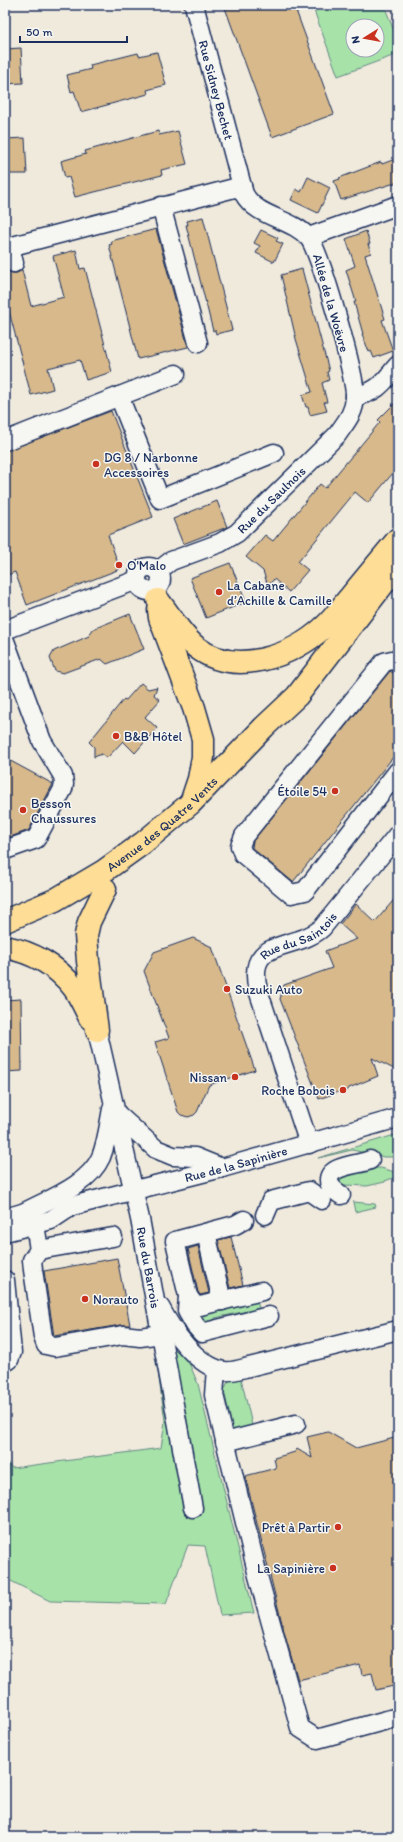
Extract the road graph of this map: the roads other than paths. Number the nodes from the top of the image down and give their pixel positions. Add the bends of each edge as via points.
1 (194, 5) edge
2 (240, 180) junction
3 (398, 205) edge
4 (161, 206) junction
5 (309, 237) junction
6 (9, 253) edge
7 (198, 343) dead end
8 (398, 365) edge
9 (176, 374) dead end
10 (119, 396) junction
11 (355, 396) junction
12 (5, 441) edge
13 (274, 452) dead end
14 (398, 539) edge
15 (398, 565) edge
16 (152, 585) junction
17 (5, 630) edge
18 (5, 641) edge
19 (398, 662) edge
20 (297, 696) junction
21 (398, 771) edge
22 (191, 803) junction
23 (398, 834) edge
24 (5, 850) edge
25 (105, 889) junction
26 (5, 921) edge
27 (5, 936) edge
28 (5, 947) edge
29 (97, 1030) junction
30 (114, 1108) junction
31 (398, 1118) edge
32 (309, 1144) junction
33 (370, 1160) dead end
34 (222, 1168) junction
35 (133, 1191) junction
36 (340, 1195) dead end
37 (322, 1200) dead end
38 (264, 1215) dead end
39 (5, 1218) edge
40 (29, 1218) junction
41 (244, 1220) dead end
42 (5, 1232) edge
43 (206, 1233) junction
44 (113, 1237) dead end
45 (39, 1250) junction
46 (5, 1280) edge
47 (262, 1291) dead end
48 (153, 1294) junction
49 (188, 1296) junction
50 (222, 1301) junction
51 (269, 1316) dead end
52 (7, 1330) edge
53 (398, 1330) edge
54 (161, 1334) junction
55 (5, 1362) edge
56 (216, 1369) junction
57 (296, 1424) dead end
58 (225, 1442) junction
59 (193, 1508) dead end
60 (398, 1717) edge

1 - 2 street, Rue Sidney Bechet
2 - 4 street
2 - 5 street, Allée de la Woëvre via 244,194 251,203 294,225
3 - 5 street
4 - 6 street
4 - 7 street
5 - 11 street, Allée de la Woëvre via 321,263 353,380
8 - 11 street via 377,389 368,394
9 - 10 street
10 - 12 street
10 - 13 street via 160,499
11 - 16 street, Rue du Saulnois via 350,417 336,436 237,533 220,543 171,561
14 - 16 main road via 325,626 300,645 257,661 224,660 196,648
15 - 20 main road, Avenue des Quatre Vents
16 - 17 street, Rue du Saulnois
16 - 22 main road via 160,618 203,739 199,779
18 - 24 street via 42,741 63,776 64,784 36,839
19 - 21 street via 384,662 244,836 240,846 242,854 291,894 304,890
20 - 22 main road, Avenue des Quatre Vents
20 - 25 main road, Avenue des Quatre Vents via 275,736 228,787 149,857
22 - 26 main road, Avenue des Quatre Vents via 143,844 104,871 55,900
23 - 32 street, Rue du Saintois via 322,928 311,936 273,949 260,958 255,970 258,990
25 - 27 main road, Avenue des Quatre Vents via 58,914
25 - 29 main road via 89,922 86,935
28 - 29 main road via 28,953 51,966 65,978 75,989
29 - 30 street, Rue du Barrois
30 - 34 street via 156,1150 173,1156 195,1157
30 - 35 street, Rue du Barrois
30 - 40 street via 104,1149 96,1166
31 - 32 street, Rue de la Sapinière
32 - 34 street, Rue de la Sapinière
33 - 36 street via 335,1169 331,1173 330,1185
34 - 35 street, Rue de la Sapinière
35 - 40 street, Rue de la Sapinière via 72,1206 56,1204
35 - 48 street, Rue du Barrois
37 - 38 street via 309,1191 271,1200
39 - 40 street, Rue de la Sapinière
40 - 42 street, Rue de la Sapinière
40 - 45 street
41 - 43 street
43 - 49 street via 175,1240
43 - 50 street
44 - 45 street
45 - 54 street via 32,1260 46,1345 55,1347 123,1335 140,1337
46 - 52 street
47 - 50 street
48 - 54 street, Rue du Barrois
48 - 56 street via 170,1326 185,1344 203,1362
49 - 50 street via 196,1307
49 - 51 street via 188,1311 202,1333
52 - 55 street via 12,1352 9,1360
53 - 56 street via 234,1371
54 - 59 street, Rue du Barrois
56 - 58 street via 214,1395
57 - 58 street
58 - 60 street via 258,1576 300,1728 317,1739

